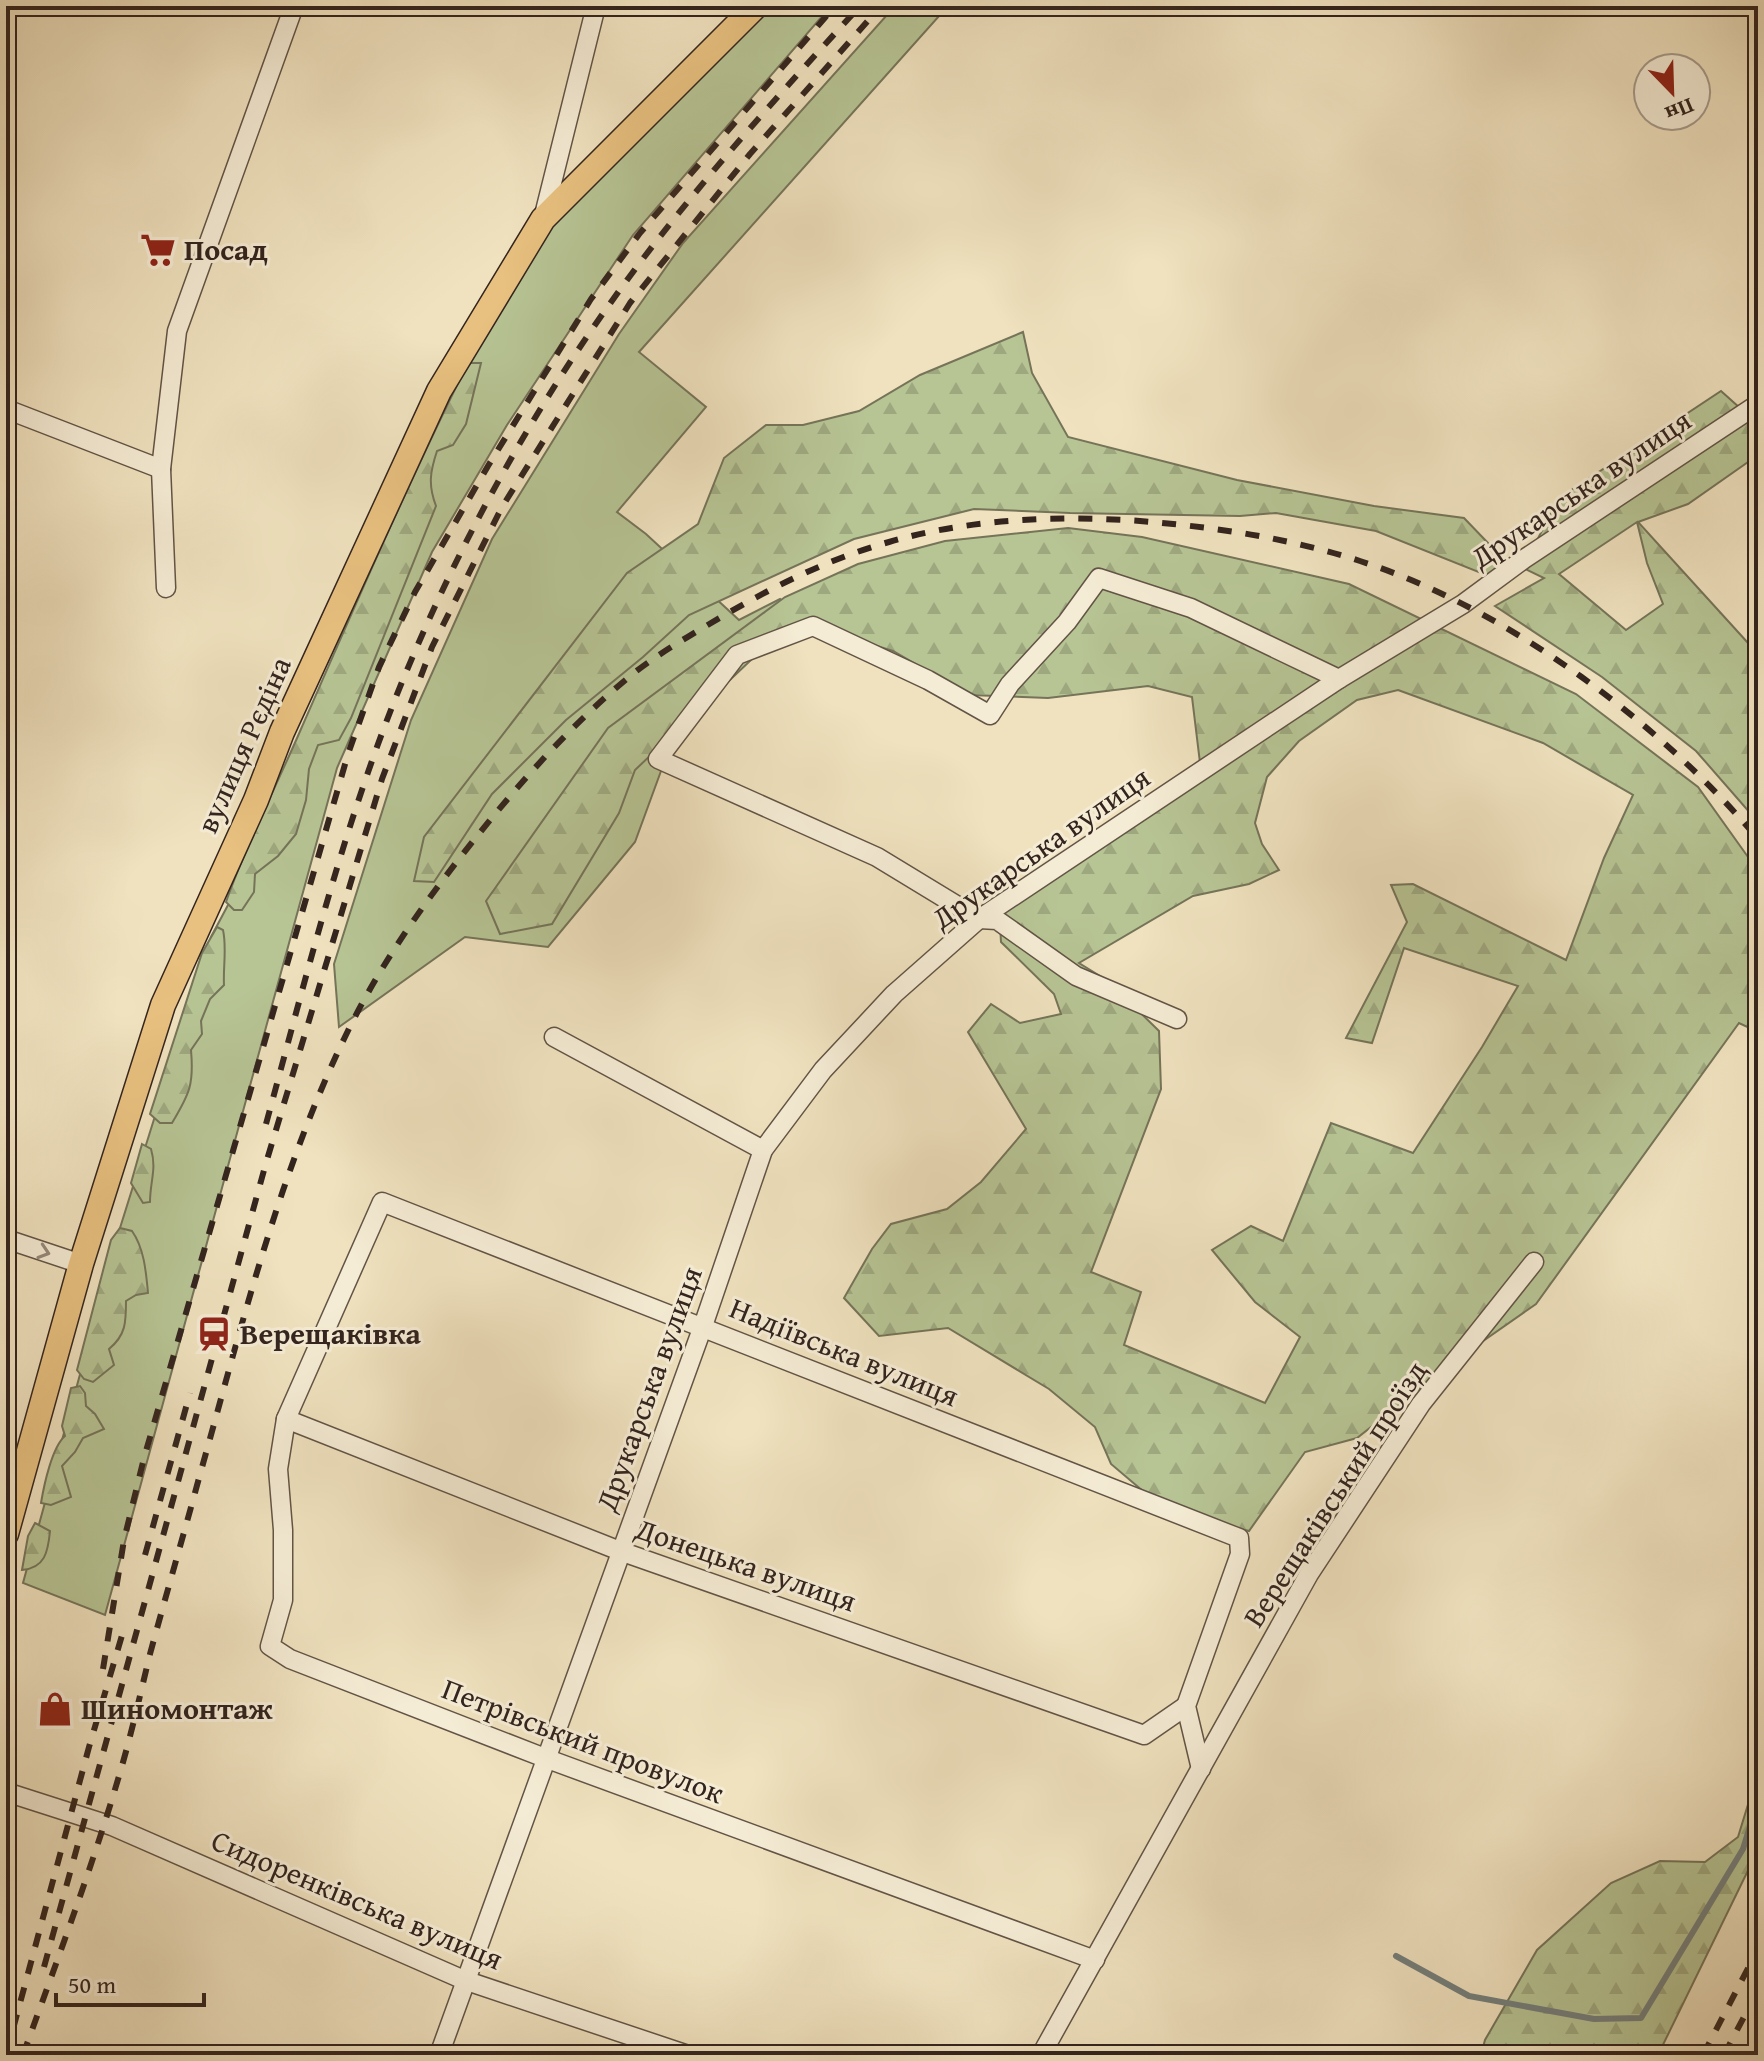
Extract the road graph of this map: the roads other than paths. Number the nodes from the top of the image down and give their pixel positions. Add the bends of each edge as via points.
1 (294, 6) edge
2 (596, 6) edge
3 (756, 6) edge
4 (543, 219) junction
5 (1758, 404) edge
6 (6, 409) edge
7 (161, 469) junction
8 (166, 588) dead end
9 (1339, 679) junction
10 (979, 919) junction
11 (1177, 1019) dead end
12 (554, 1037) dead end
13 (763, 1150) junction
14 (6, 1239) edge
15 (1534, 1262) dead end
16 (81, 1264) junction
17 (703, 1326) junction
18 (286, 1419) junction
19 (6, 1534) edge
20 (1239, 1538) joint
21 (620, 1551) junction
22 (1186, 1706) junction
23 (545, 1758) junction
24 (1201, 1769) junction
25 (6, 1792) edge
26 (1095, 1960) junction
27 (464, 1980) junction
28 (439, 2055) edge
29 (688, 2055) edge
30 (1041, 2055) edge

1 - 7 street via 177,331
2 - 4 street, вулиця Рєдіна
3 - 4 main road
4 - 16 main road, вулиця Рєдіна via 439,391 282,732 163,1005
5 - 9 street, Друкарська вулиця via 1463,604
6 - 7 street
7 - 8 street
9 - 10 street, Друкарська вулиця
9 - 10 street via 1191,608 1099,578 990,715 813,626 737,655 658,759 877,857
10 - 11 street via 997,920 1076,976
10 - 13 street, Друкарська вулиця via 894,994 823,1070
12 - 13 street
13 - 17 street, Друкарська вулиця
14 -> 16 street
15 - 24 street, Верещаківський проїзд via 1421,1404 1309,1574
16 - 19 main road, вулиця Рєдіна
17 - 18 street, Надіївська вулиця via 382,1202
17 - 20 street, Надіївська вулиця
17 - 21 street, Друкарська вулиця
18 - 21 street, Донецька вулиця
18 - 23 street, Петрівський провулок via 278,1469 283,1600 270,1646 290,1659
20 - 22 street, Верещаківський проїзд via 1240,1554
21 - 22 street, Донецька вулиця via 1144,1735
21 - 23 street, Друкарська вулиця
22 - 24 street
23 - 26 street, Петрівський провулок
23 - 27 street, Друкарська вулиця
24 - 26 street, Верещаківський проїзд
25 - 27 street, Сидоренківська вулиця via 112,1826
26 - 30 street, Верещаківський проїзд
27 - 28 street, Друкарська вулиця
27 - 29 street, Сидоренківська вулиця

